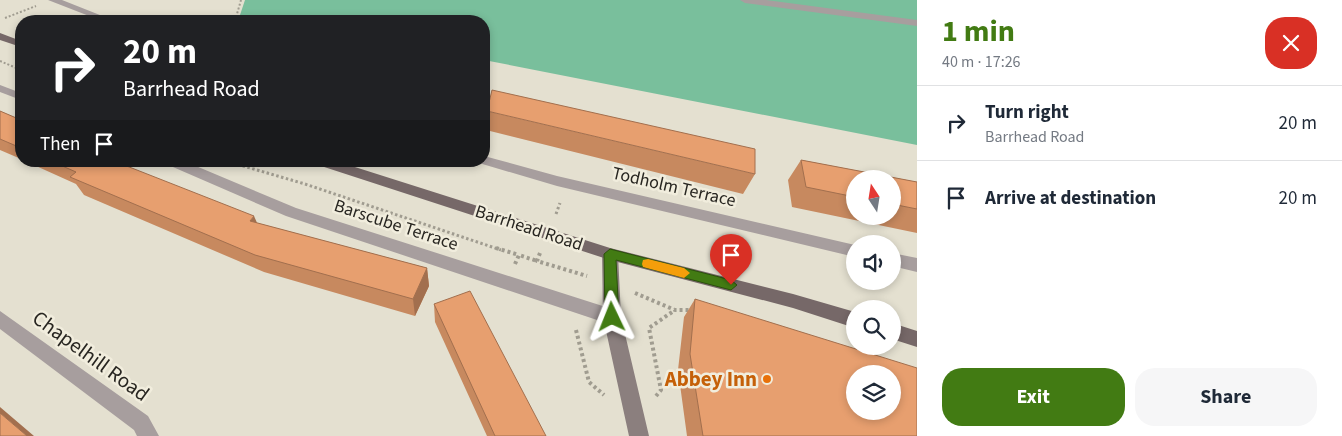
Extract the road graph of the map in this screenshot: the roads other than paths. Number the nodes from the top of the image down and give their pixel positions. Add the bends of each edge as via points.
1 (53, 0) edge
2 (745, 0) edge
3 (94, 15) edge
4 (917, 23) edge
5 (0, 36) edge
6 (15, 42) edge
7 (0, 88) edge
8 (15, 94) edge
9 (490, 162) edge
10 (186, 167) edge
11 (339, 167) edge
12 (846, 248) edge
13 (610, 254) junction
14 (901, 261) edge
15 (917, 265) edge
16 (612, 317) junction
17 (846, 317) edge
18 (0, 319) edge
19 (901, 334) edge
20 (917, 339) edge
21 (637, 429) edge
22 (149, 436) edge

1 - 3 street
2 - 4 street
5 - 6 main road
7 - 8 street
9 - 12 street, Todholm Terrace via 566,183
10 - 16 street, Barscube Terrace via 291,212
11 - 13 main road, Barrhead Road
13 - 16 street
13 - 17 main road, Barrhead Road
14 - 15 street
16 - 21 street
18 - 22 street, Chapelhill Road via 141,423
19 - 20 main road

